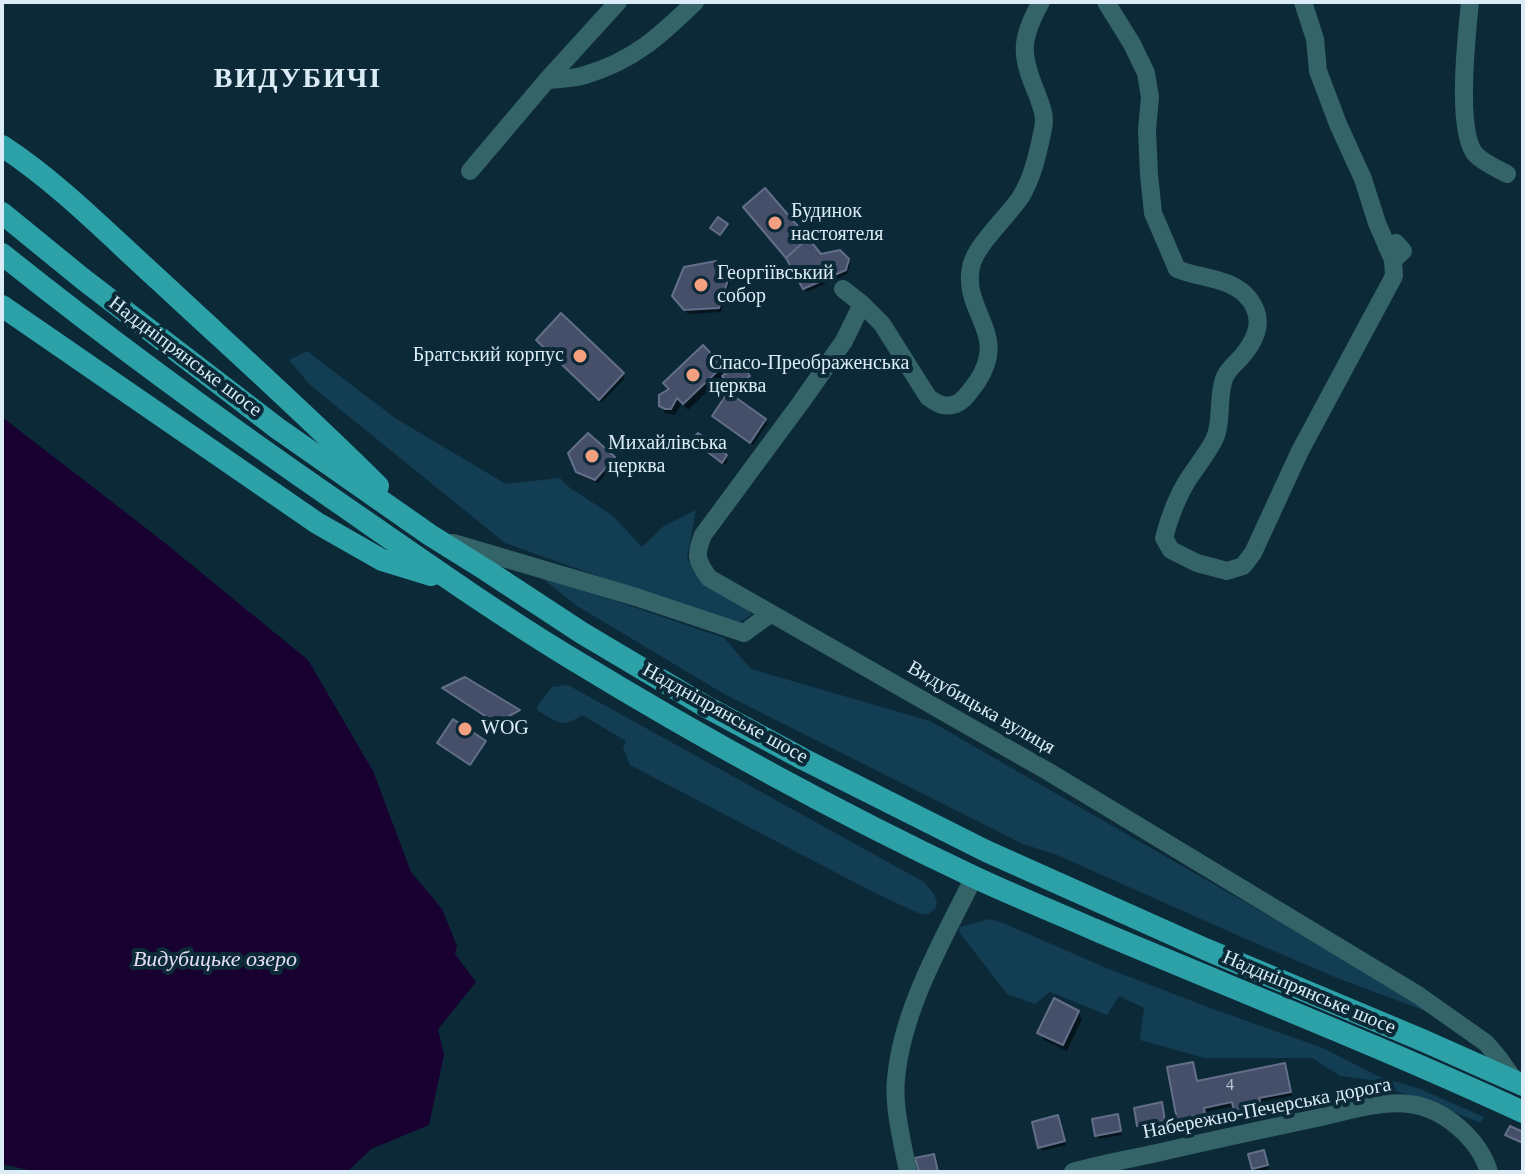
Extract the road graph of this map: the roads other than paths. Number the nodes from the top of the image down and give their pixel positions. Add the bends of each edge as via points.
1 (618, 2) edge
2 (695, 2) edge
3 (1041, 2) edge
4 (1106, 2) edge
5 (1303, 2) edge
6 (1470, 2) edge
7 (547, 80) junction
8 (2, 146) edge
9 (470, 171) dead end
10 (1507, 174) dead end
11 (2, 213) edge
12 (2, 254) edge
13 (843, 289) dead end
14 (862, 304) junction
15 (2, 306) edge
16 (426, 532) junction
17 (452, 581) junction
18 (770, 614) junction
19 (974, 877) junction
20 (1519, 1083) edge
21 (1521, 1112) edge
22 (908, 1172) edge
23 (1073, 1172) edge
24 (1489, 1172) edge

1 - 7 street
2 - 7 street via 628,58 583,76
3 - 14 street via 1024,44 1044,125 1029,181 971,266 969,288 989,348 987,365 967,395 944,406 928,397 882,324
4 - 5 street via 1146,73 1153,213 1177,269 1228,282 1249,298 1258,315 1258,332 1223,381 1216,437 1185,485 1164,538 1171,550 1227,571 1243,566 1253,553 1300,451 1394,276 1363,179 1318,71
6 - 10 street via 1464,110 1469,139 1474,153
7 - 9 street
8 - 16 main road via 90,217
11 - 16 main road, Наддніпрянське шосе via 277,428
12 - 17 main road, Наддніпрянське шосе via 164,379
13 - 14 street
14 - 18 street, Видубицька вулиця via 844,341 703,535 697,551 698,564 709,578
15 - 17 main road via 317,523 382,560
16 - 18 street via 744,633
16 - 20 main road, Наддніпрянське шосе via 582,633 803,759 972,844
17 - 19 main road, Наддніпрянське шосе via 690,729
18 - 20 street, Видубицька вулиця via 1049,772 1418,995 1486,1043
19 - 21 main road, Наддніпрянське шосе
19 - 22 street via 914,1003 901,1044 895,1083
23 - 24 street, Набережно-Печерська дорога via 1406,1103 1423,1106 1456,1126 1485,1159

